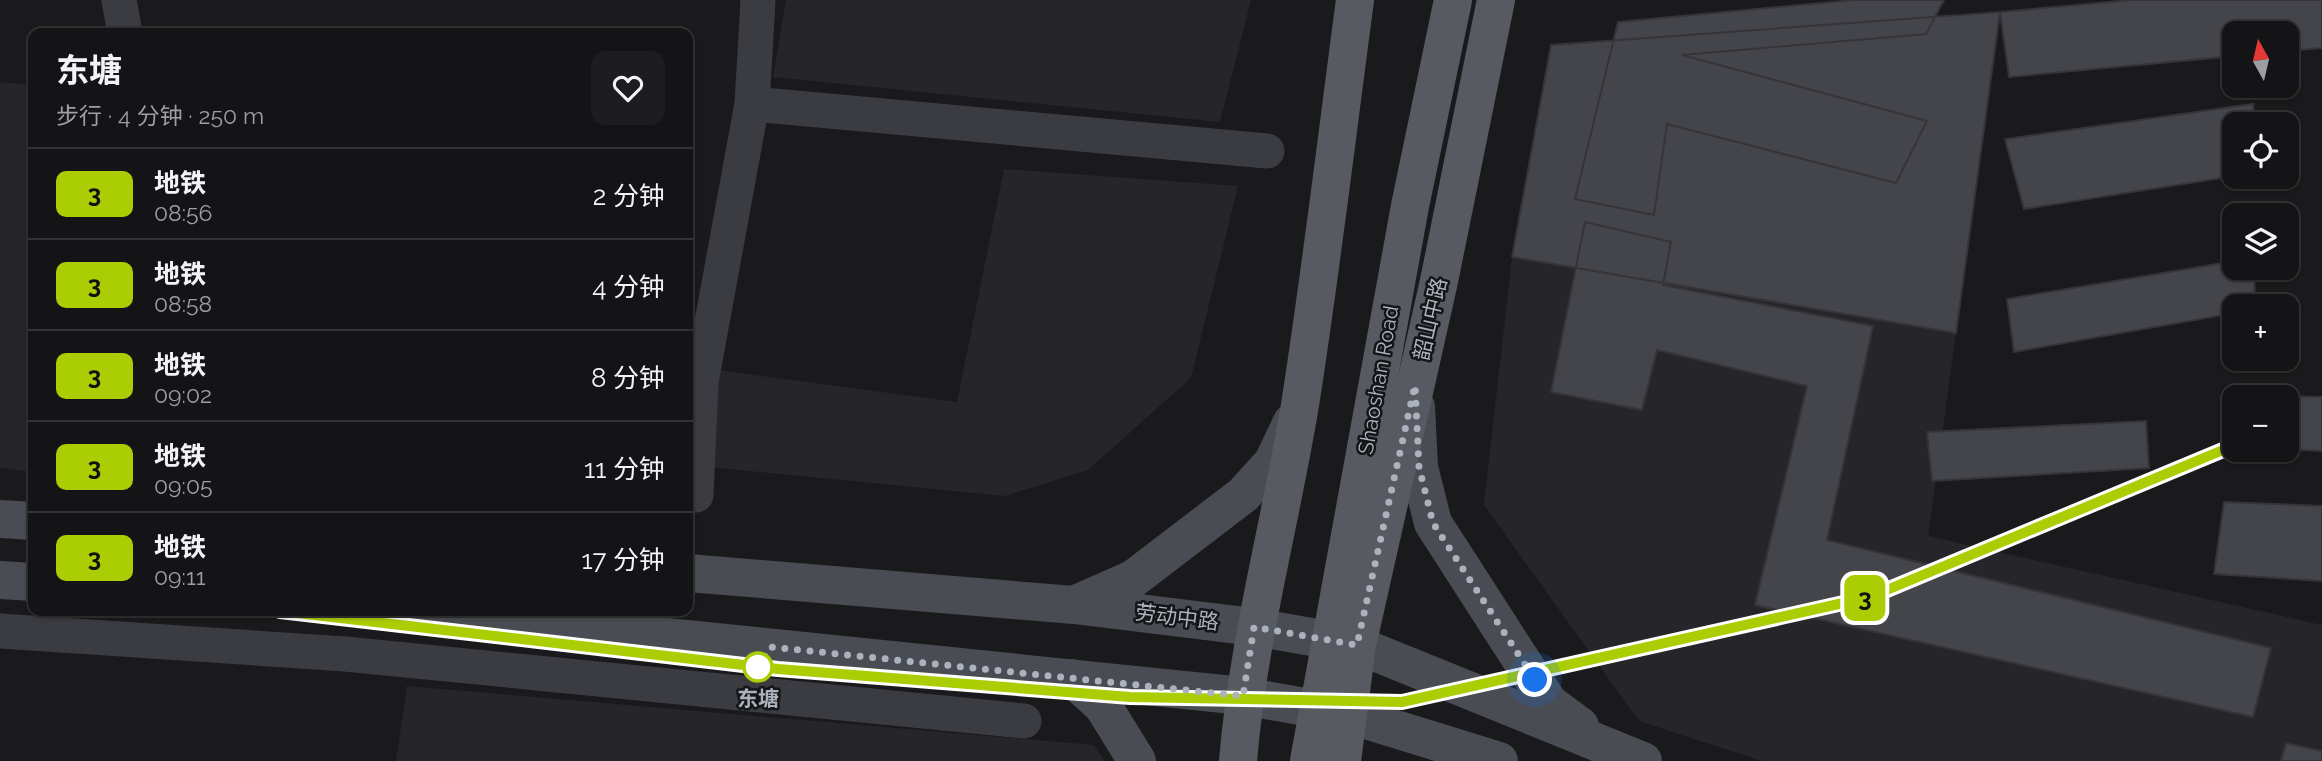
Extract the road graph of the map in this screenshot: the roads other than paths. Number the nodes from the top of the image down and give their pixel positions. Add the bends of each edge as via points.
1 (119, 0) edge
2 (758, 0) edge
3 (1356, 0) edge
4 (1429, 0) edge
5 (1453, 0) edge
6 (1496, 0) edge
7 (124, 28) edge
8 (752, 104) junction
9 (1267, 151) dead end
10 (1415, 385) junction
11 (1299, 407) junction
12 (696, 495) dead end
13 (0, 519) edge
14 (28, 521) edge
15 (693, 573) edge
16 (0, 580) edge
17 (28, 582) edge
18 (1074, 605) junction
19 (463, 616) edge
20 (1254, 627) junction
21 (0, 631) edge
22 (1357, 645) junction
23 (1072, 678) junction
24 (1243, 696) junction
25 (1350, 715) junction
26 (1024, 721) dead end
27 (1628, 756) edge
28 (1137, 761) edge
29 (1238, 761) edge
30 (1284, 761) edge
31 (1309, 761) edge
32 (1342, 761) edge
33 (1499, 761) edge

1 - 7 street
2 - 8 street
3 - 11 main road
4 - 30 main road, Shaoshan Road via 1386,202
5 - 31 main road, Shaoshan Road, bridge via 1410,206
6 - 10 main road, 韶山中路
8 - 9 street
8 - 12 street via 701,382
10 - 22 main road, 韶山中路
10 - 27 main road via 1419,467 1433,523 1549,703
11 - 18 main road via 1273,462 1242,495 1133,579
11 - 20 main road
13 - 14 main road
15 - 18 main road, 劳动中路
16 - 17 main road
18 - 20 main road, 劳动中路
19 - 23 main road
20 - 22 main road, 劳动中路
20 - 24 main road
21 - 26 street via 345,654
22 - 25 main road, 韶山中路
22 - 27 main road, 劳动中路
23 - 24 main road
23 - 28 main road via 1102,706
24 - 25 main road
24 - 29 main road
25 - 32 main road, 韶山中路
25 - 33 main road

